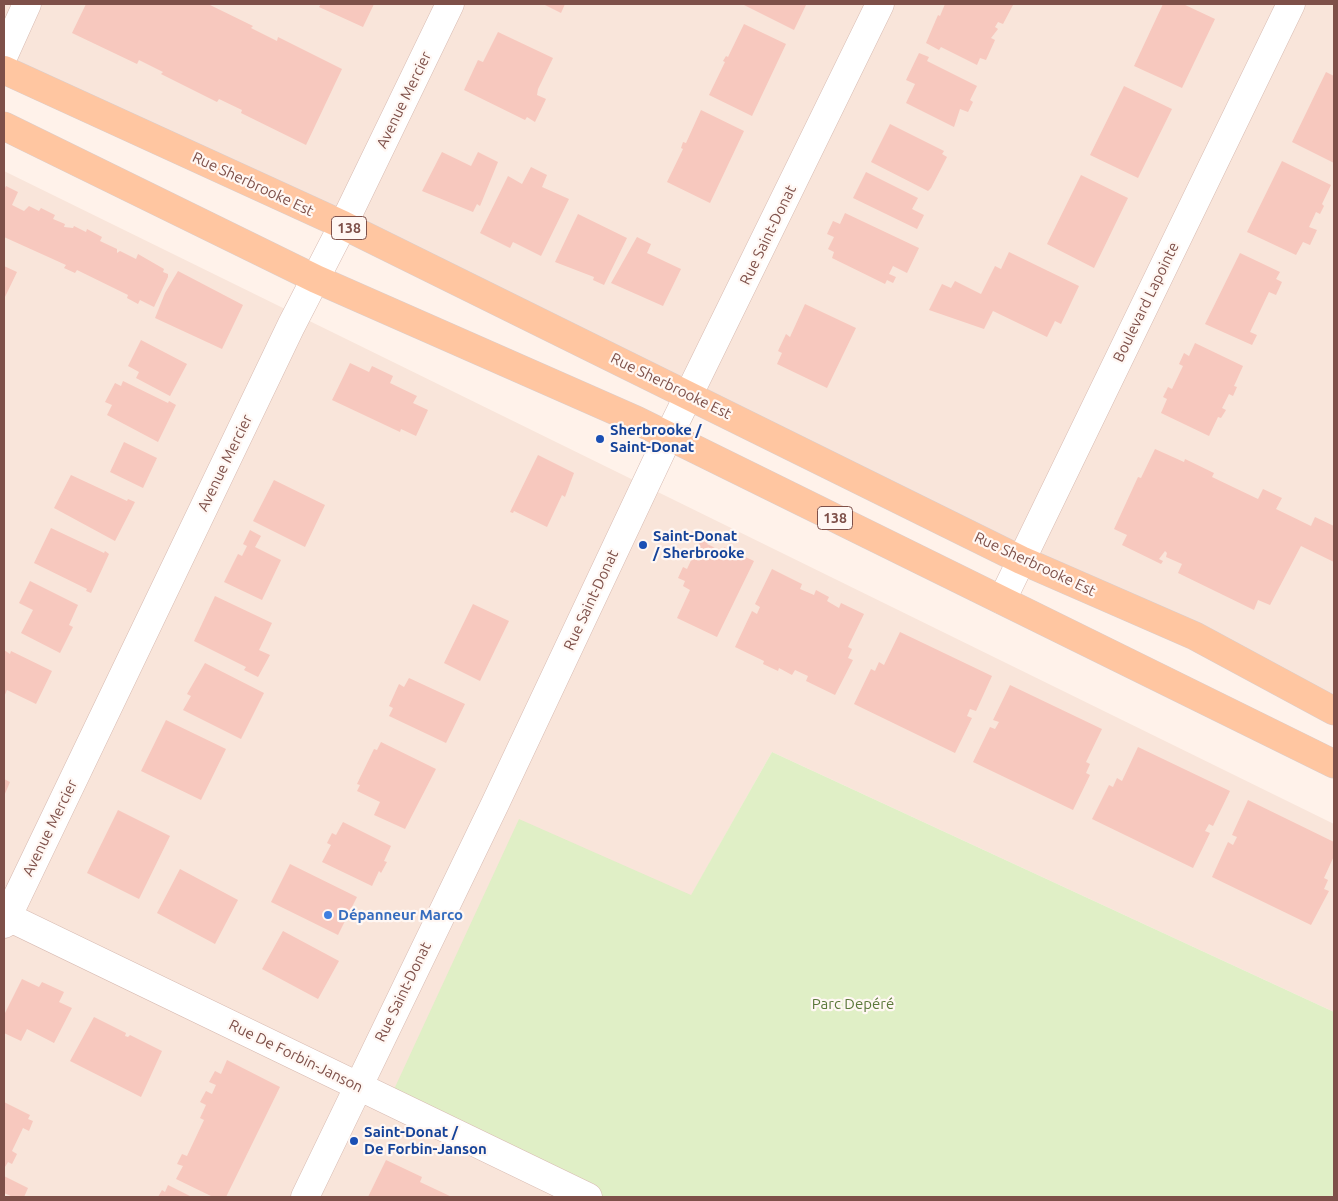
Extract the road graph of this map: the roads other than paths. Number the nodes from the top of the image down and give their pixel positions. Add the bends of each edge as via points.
1 (27, 4) edge
2 (450, 4) edge
3 (880, 4) edge
4 (1291, 4) edge
5 (4, 54) edge
6 (4, 70) edge
7 (4, 126) edge
8 (344, 225) junction
9 (316, 279) junction
10 (690, 396) junction
11 (668, 437) junction
12 (1021, 560) junction
13 (1002, 600) junction
14 (1334, 711) edge
15 (1334, 764) edge
16 (5, 918) edge
17 (358, 1086) junction
18 (304, 1197) edge
19 (588, 1197) edge

1 - 5 street
2 - 8 street, Avenue Mercier
3 - 10 street, Rue Saint-Donat
4 - 12 street, Boulevard Lapointe
6 - 8 main road, Rue Sherbrooke Est / 138
7 - 9 main road, 138
8 - 9 street, Avenue Mercier
8 - 10 main road, Rue Sherbrooke Est / 138
9 - 11 main road, 138
9 - 16 street, Avenue Mercier
10 - 11 street, Rue Saint-Donat
10 - 12 main road, Rue Sherbrooke Est / 138
11 - 13 main road, 138
11 - 17 street, Rue Saint-Donat
12 - 13 street, Boulevard Lapointe
12 - 14 main road, Rue Sherbrooke Est / 138 via 1195,636
13 - 15 main road, 138
16 - 17 street, Rue De Forbin-Janson
17 - 18 street, Rue Saint-Donat
17 - 19 street, Rue De Forbin-Janson

